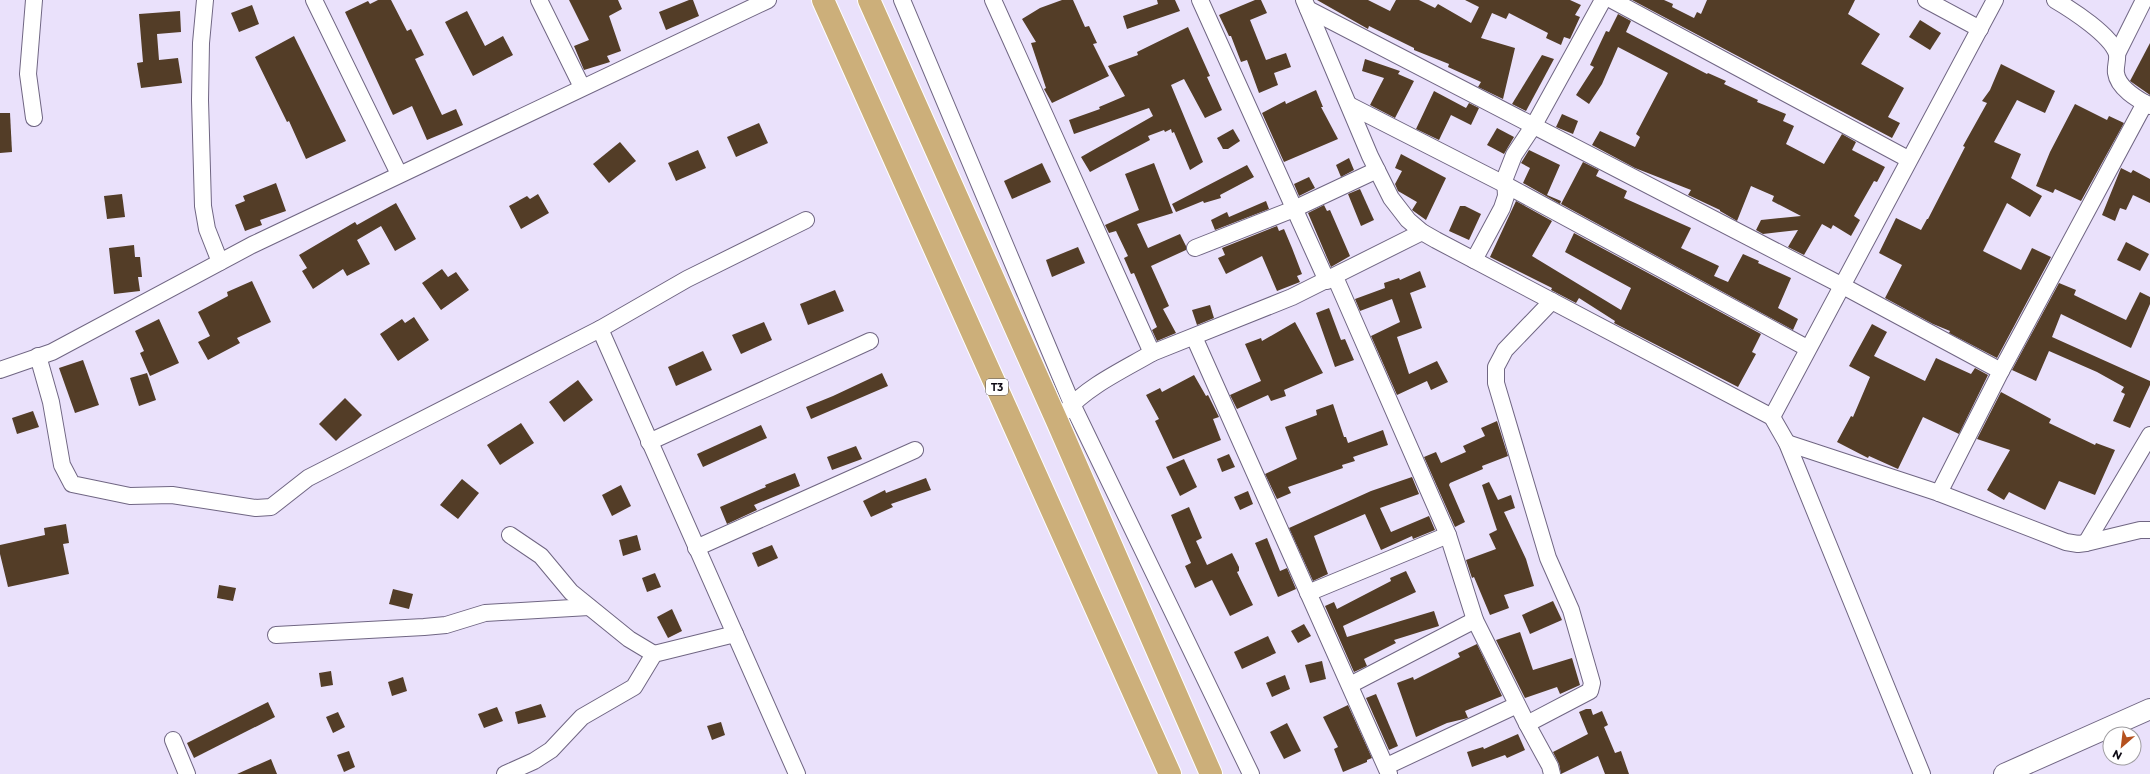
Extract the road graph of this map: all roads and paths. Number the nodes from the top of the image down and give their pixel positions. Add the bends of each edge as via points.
1 (34, 0) edge
2 (205, 0) edge
3 (314, 0) edge
4 (539, 0) edge
5 (768, 0) edge
6 (823, 0) edge
7 (869, 0) edge
8 (902, 0) edge
9 (993, 0) edge
10 (1200, 0) edge
11 (1603, 0) edge
12 (1612, 0) edge
13 (1926, 0) edge
14 (1995, 0) edge
15 (2055, 0) edge
16 (2144, 0) edge
17 (1306, 5) edge
18 (1980, 29) junction
19 (2117, 54) junction
20 (582, 87) junction
21 (2147, 104) edge
22 (1349, 105) junction
23 (34, 118) dead end
24 (1534, 125) junction
25 (1908, 160) junction
26 (1377, 170) junction
27 (399, 174) junction
28 (1504, 184) junction
29 (1294, 209) junction
30 (806, 220) dead end
31 (1422, 232) junction
32 (1194, 248) dead end
33 (1474, 260) junction
34 (220, 262) junction
35 (1331, 279) junction
36 (1841, 285) junction
37 (1552, 301) junction
38 (600, 329) junction
39 (1194, 337) junction
40 (870, 341) dead end
41 (1807, 348) junction
42 (1152, 353) junction
43 (38, 356) junction
44 (0, 370) edge
45 (2000, 371) junction
46 (1072, 404) junction
47 (1772, 417) junction
48 (1057, 421) junction
49 (2150, 435) edge
50 (649, 442) junction
51 (1788, 443) junction
52 (915, 450) dead end
53 (1939, 492) junction
54 (2150, 530) edge
55 (510, 535) dead end
56 (1448, 535) junction
57 (2086, 543) junction
58 (696, 548) junction
59 (1308, 593) junction
60 (589, 607) junction
61 (1475, 620) junction
62 (734, 634) junction
63 (276, 635) dead end
64 (654, 654) junction
65 (1350, 685) junction
66 (1517, 705) junction
67 (2150, 709) edge
68 (1527, 724) junction
69 (173, 740) dead end
70 (1388, 770) edge
71 (187, 774) edge
72 (505, 774) edge
73 (797, 774) edge
74 (1170, 774) edge
75 (1211, 774) edge
76 (1251, 774) edge
77 (1552, 774) edge
78 (1922, 774) edge
79 (2004, 774) edge

1 - 23 street via 28,74
2 - 34 street via 200,93 202,206 207,229
3 - 27 street
4 - 20 street
5 - 20 street
6 - 74 highway, T3
7 - 48 highway
8 - 46 street
9 - 42 street
10 - 29 street
11 - 24 street
12 - 25 street
13 - 18 street
14 - 18 street
15 - 19 street via 2079,15 2104,36
16 - 19 street
17 - 22 street
17 - 24 street
18 - 25 street
19 - 21 street via 2116,72 2119,82
20 - 27 street
21 - 45 street
22 - 26 street
22 - 28 street
24 - 28 street via 1508,166
24 - 36 street
25 - 36 street
26 - 29 street
26 - 31 street via 1391,198 1408,220
27 - 34 street
28 - 33 street via 1506,196 1502,208
28 - 41 street
29 - 32 street
29 - 35 street
30 - 38 street via 687,279
31 - 33 street
31 - 35 street
33 - 37 street
34 - 43 street via 75,340
35 - 39 street
35 - 56 street
36 - 41 street
36 - 45 street
37 - 47 street
37 - 68 street via 1505,350 1496,367 1496,383 1548,558 1571,610 1592,683 1590,691
38 - 43 street via 308,478 271,507 172,495 130,496 72,484 62,465 51,402
38 - 50 street
39 - 42 street
39 - 59 street
40 - 50 street
41 - 47 street
42 - 46 street
43 - 44 street
45 - 53 street
46 - 48 street
46 - 76 street
47 - 51 street
48 - 75 highway
49 - 57 street
50 - 58 street
51 - 53 street
51 - 78 street
52 - 58 street
53 - 57 street via 2066,542
54 - 57 street
55 - 60 street via 541,556 570,592
56 - 59 street
56 - 61 street
58 - 62 street
59 - 65 street
60 - 63 street via 485,613 446,625 424,627
60 - 64 street
61 - 65 street
61 - 66 street
62 - 64 street
62 - 73 street
64 - 72 street via 634,687 582,717 550,750 534,761
65 - 70 street
66 - 68 street
66 - 70 street
67 - 79 street
68 - 77 street
69 - 71 street

